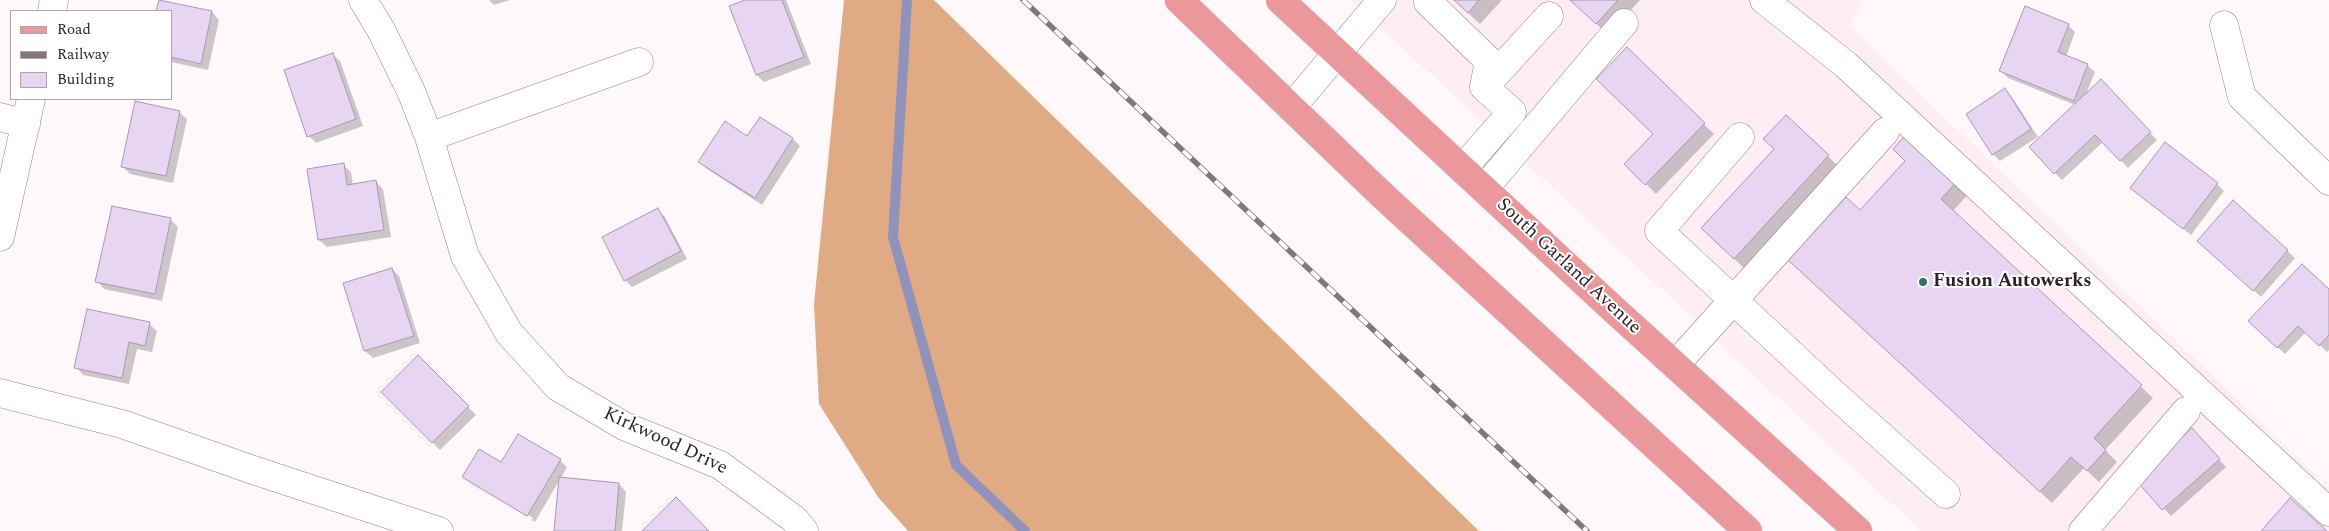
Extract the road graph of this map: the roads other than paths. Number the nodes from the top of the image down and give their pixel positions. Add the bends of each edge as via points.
1 (363, 0) edge
2 (1179, 0) edge
3 (1280, 0) edge
4 (1382, 0) edge
5 (1764, 0) edge
6 (1428, 2) dead end
7 (1549, 16) dead end
8 (1624, 23) dead end
9 (2224, 25) dead end
10 (1338, 54) junction
11 (640, 62) dead end
12 (1484, 87) junction
13 (1291, 108) junction
14 (19, 113) edge
15 (1885, 132) dead end
16 (429, 137) junction
17 (1740, 137) dead end
18 (1462, 169) junction
19 (2329, 180) edge
20 (1484, 189) junction
21 (0, 237) edge
22 (1733, 298) junction
23 (1675, 364) junction
24 (0, 393) edge
25 (2186, 411) dead end
26 (1946, 494) dead end
27 (2329, 512) edge
28 (439, 531) edge
29 (804, 531) edge
30 (1748, 531) edge
31 (1858, 531) edge
32 (2083, 531) edge

1 - 16 street, Kirkwood Drive via 411,91
2 - 13 main road
3 - 10 main road, South Garland Avenue
4 - 10 street
5 - 27 street via 1846,65
6 - 12 street via 1490,61
7 - 12 street
8 - 20 street
9 - 19 street via 2242,97
10 - 13 street
10 - 18 main road, South Garland Avenue
11 - 16 street
12 - 18 street via 1512,112
13 - 30 main road
14 - 21 street
15 - 22 street
16 - 29 street, Kirkwood Drive via 465,256 509,334 558,387 624,426 720,464 794,519
17 - 22 street via 1659,231
18 - 20 main road, South Garland Avenue
20 - 23 main road, South Garland Avenue
22 - 23 street
22 - 26 street
23 - 31 main road, South Garland Avenue
24 - 28 street via 122,424
25 - 32 street

